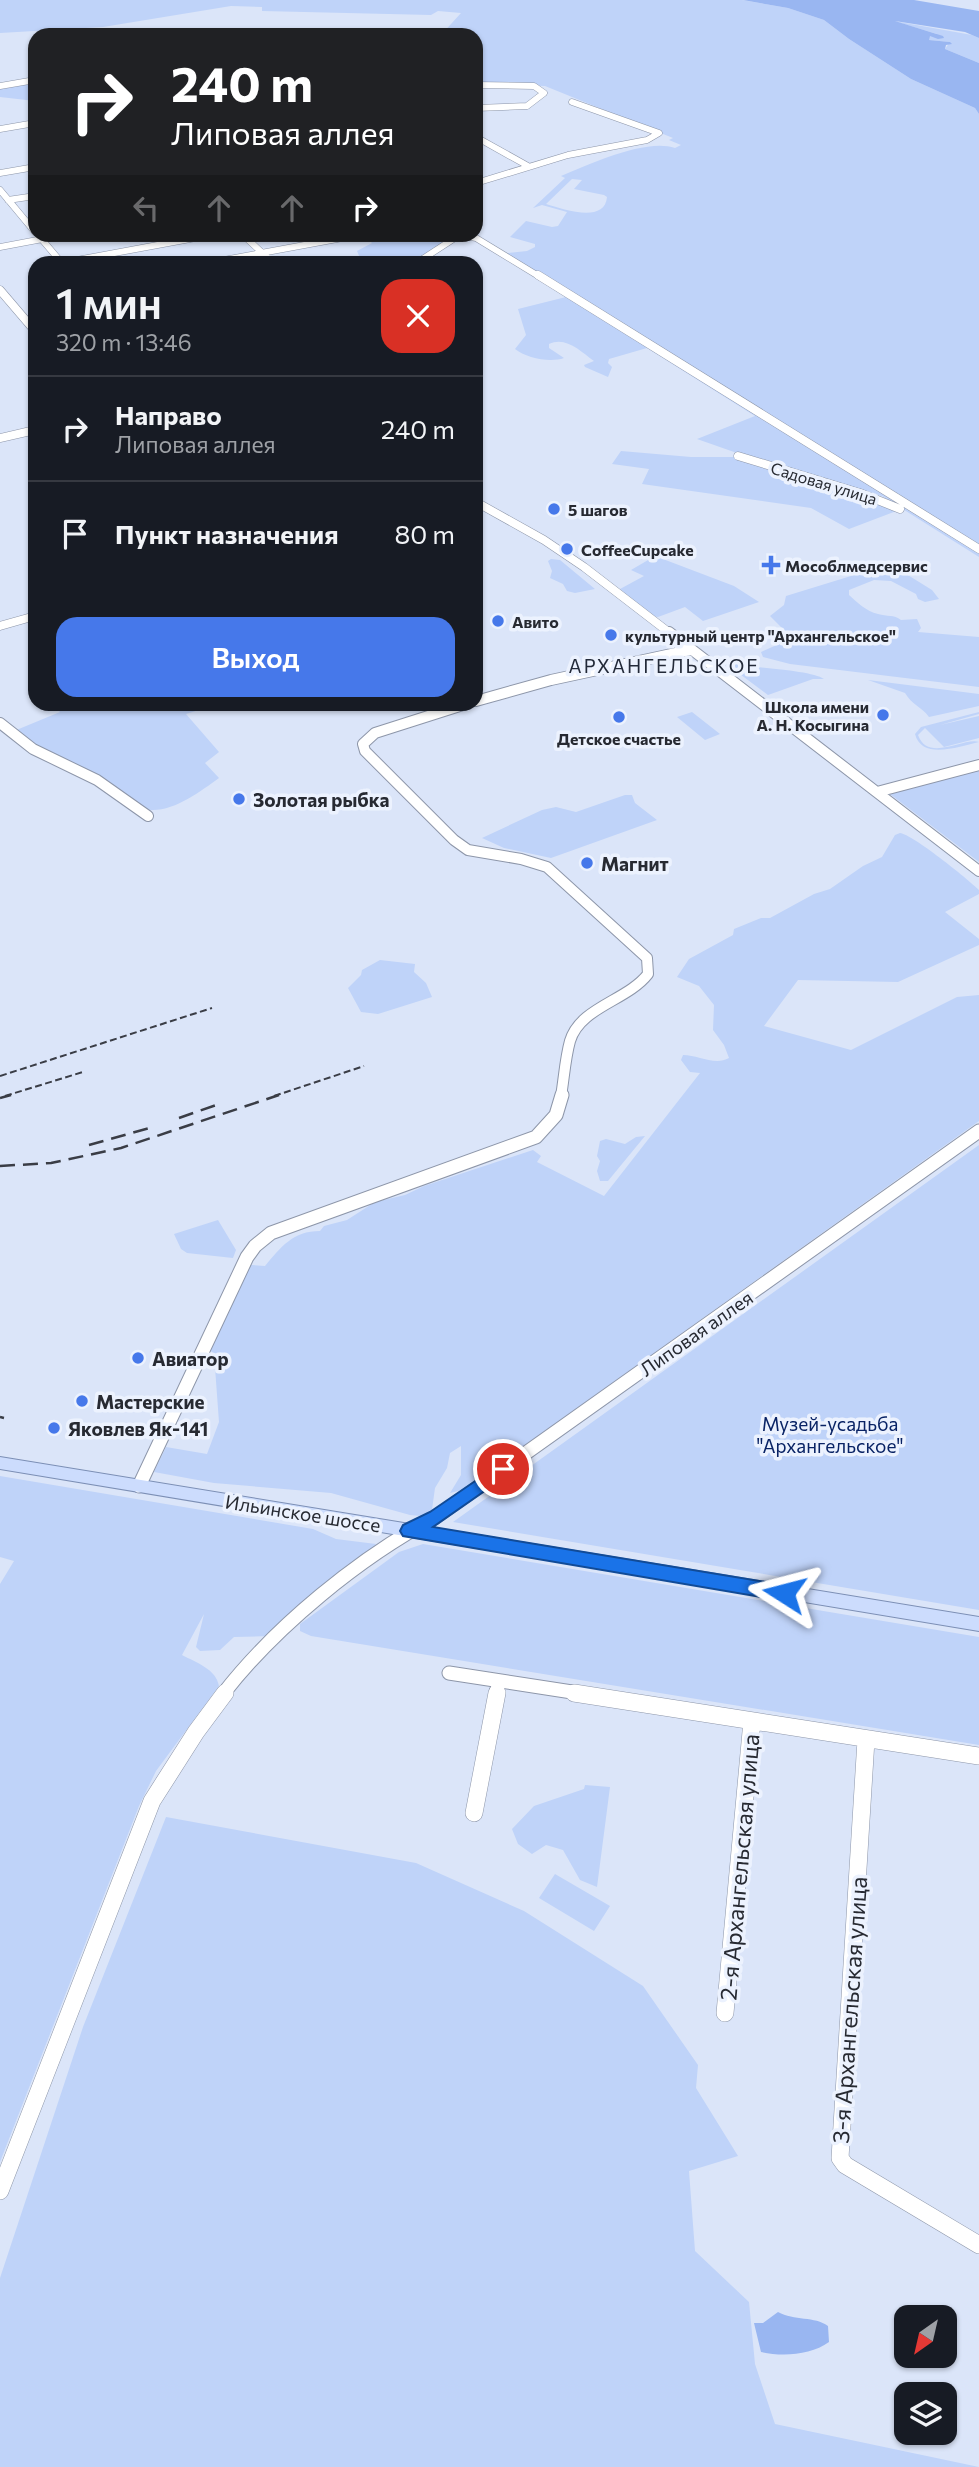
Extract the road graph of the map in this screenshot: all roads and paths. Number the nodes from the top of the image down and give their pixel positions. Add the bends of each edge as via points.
1 (28, 81) edge
2 (483, 85) edge
3 (0, 86) edge
4 (572, 102) dead end
5 (483, 108) edge
6 (28, 124) edge
7 (0, 129) edge
8 (483, 141) edge
9 (528, 166) junction
10 (28, 168) edge
11 (0, 173) edge
12 (483, 180) edge
13 (0, 190) edge
14 (28, 197) edge
15 (8, 200) junction
16 (28, 221) edge
17 (28, 238) edge
18 (45, 242) edge
19 (173, 242) edge
20 (251, 242) edge
21 (321, 242) edge
22 (450, 242) edge
23 (483, 242) edge
24 (0, 247) edge
25 (263, 253) junction
26 (58, 256) edge
27 (97, 256) edge
28 (246, 256) edge
29 (266, 256) edge
30 (428, 256) edge
31 (0, 290) edge
32 (25, 319) junction
33 (28, 319) edge
34 (28, 323) edge
35 (28, 432) edge
36 (0, 438) edge
37 (738, 456) dead end
38 (483, 506) edge
39 (979, 550) edge
40 (979, 559) edge
41 (28, 617) edge
42 (0, 626) edge
43 (690, 650) junction
44 (483, 699) edge
45 (444, 711) edge
46 (0, 723) edge
47 (979, 765) edge
48 (877, 792) junction
49 (148, 816) dead end
50 (979, 872) edge
51 (979, 1130) edge
52 (0, 1463) edge
53 (139, 1486) junction
54 (410, 1531) junction
55 (979, 1624) edge
56 (449, 1673) dead end
57 (499, 1681) junction
58 (752, 1721) junction
59 (866, 1740) junction
60 (979, 1756) edge
61 (474, 1813) dead end
62 (725, 2013) dead end
63 (0, 2191) edge
64 (979, 2245) edge

1 - 3 street
2 - 5 street via 534,86 544,93 527,106
4 - 9 street via 659,133 617,148
6 - 7 street
8 - 9 street
9 - 12 street
10 - 11 street
13 - 15 street
14 - 15 street
15 - 16 street
17 - 24 street
18 - 26 street
19 - 27 street
20 - 25 street
21 - 25 street
22 - 30 street
23 - 39 street
25 - 28 street
25 - 29 street
31 - 32 street
32 - 33 street
32 - 34 street
35 - 36 street
37 - 40 street, Садовая улица via 868,494 901,509
38 - 43 street via 574,560
41 - 42 street
43 - 44 street
43 - 48 street
45 - 53 street via 375,733 363,744 365,751 468,850 521,859 556,873 641,950 647,958 648,974 575,1029 556,1115 536,1138 281,1229 255,1245
46 - 49 street via 33,749 97,780
47 - 48 street
48 - 50 street
51 - 54 street, Липовая аллея via 436,1517
52 - 53 main road, Ильинское шоссе
53 - 54 main road, Ильинское шоссе
54 - 55 main road, Ильинское шоссе
54 - 63 street, Липовая аллея via 284,1628 243,1671 174,1764 145,1816
56 - 57 street
57 - 58 street
57 - 61 street
58 - 59 street
58 - 62 street, 2-я Архангельская улица
59 - 60 street
59 - 64 street, 3-я Архангельская улица via 840,2158

